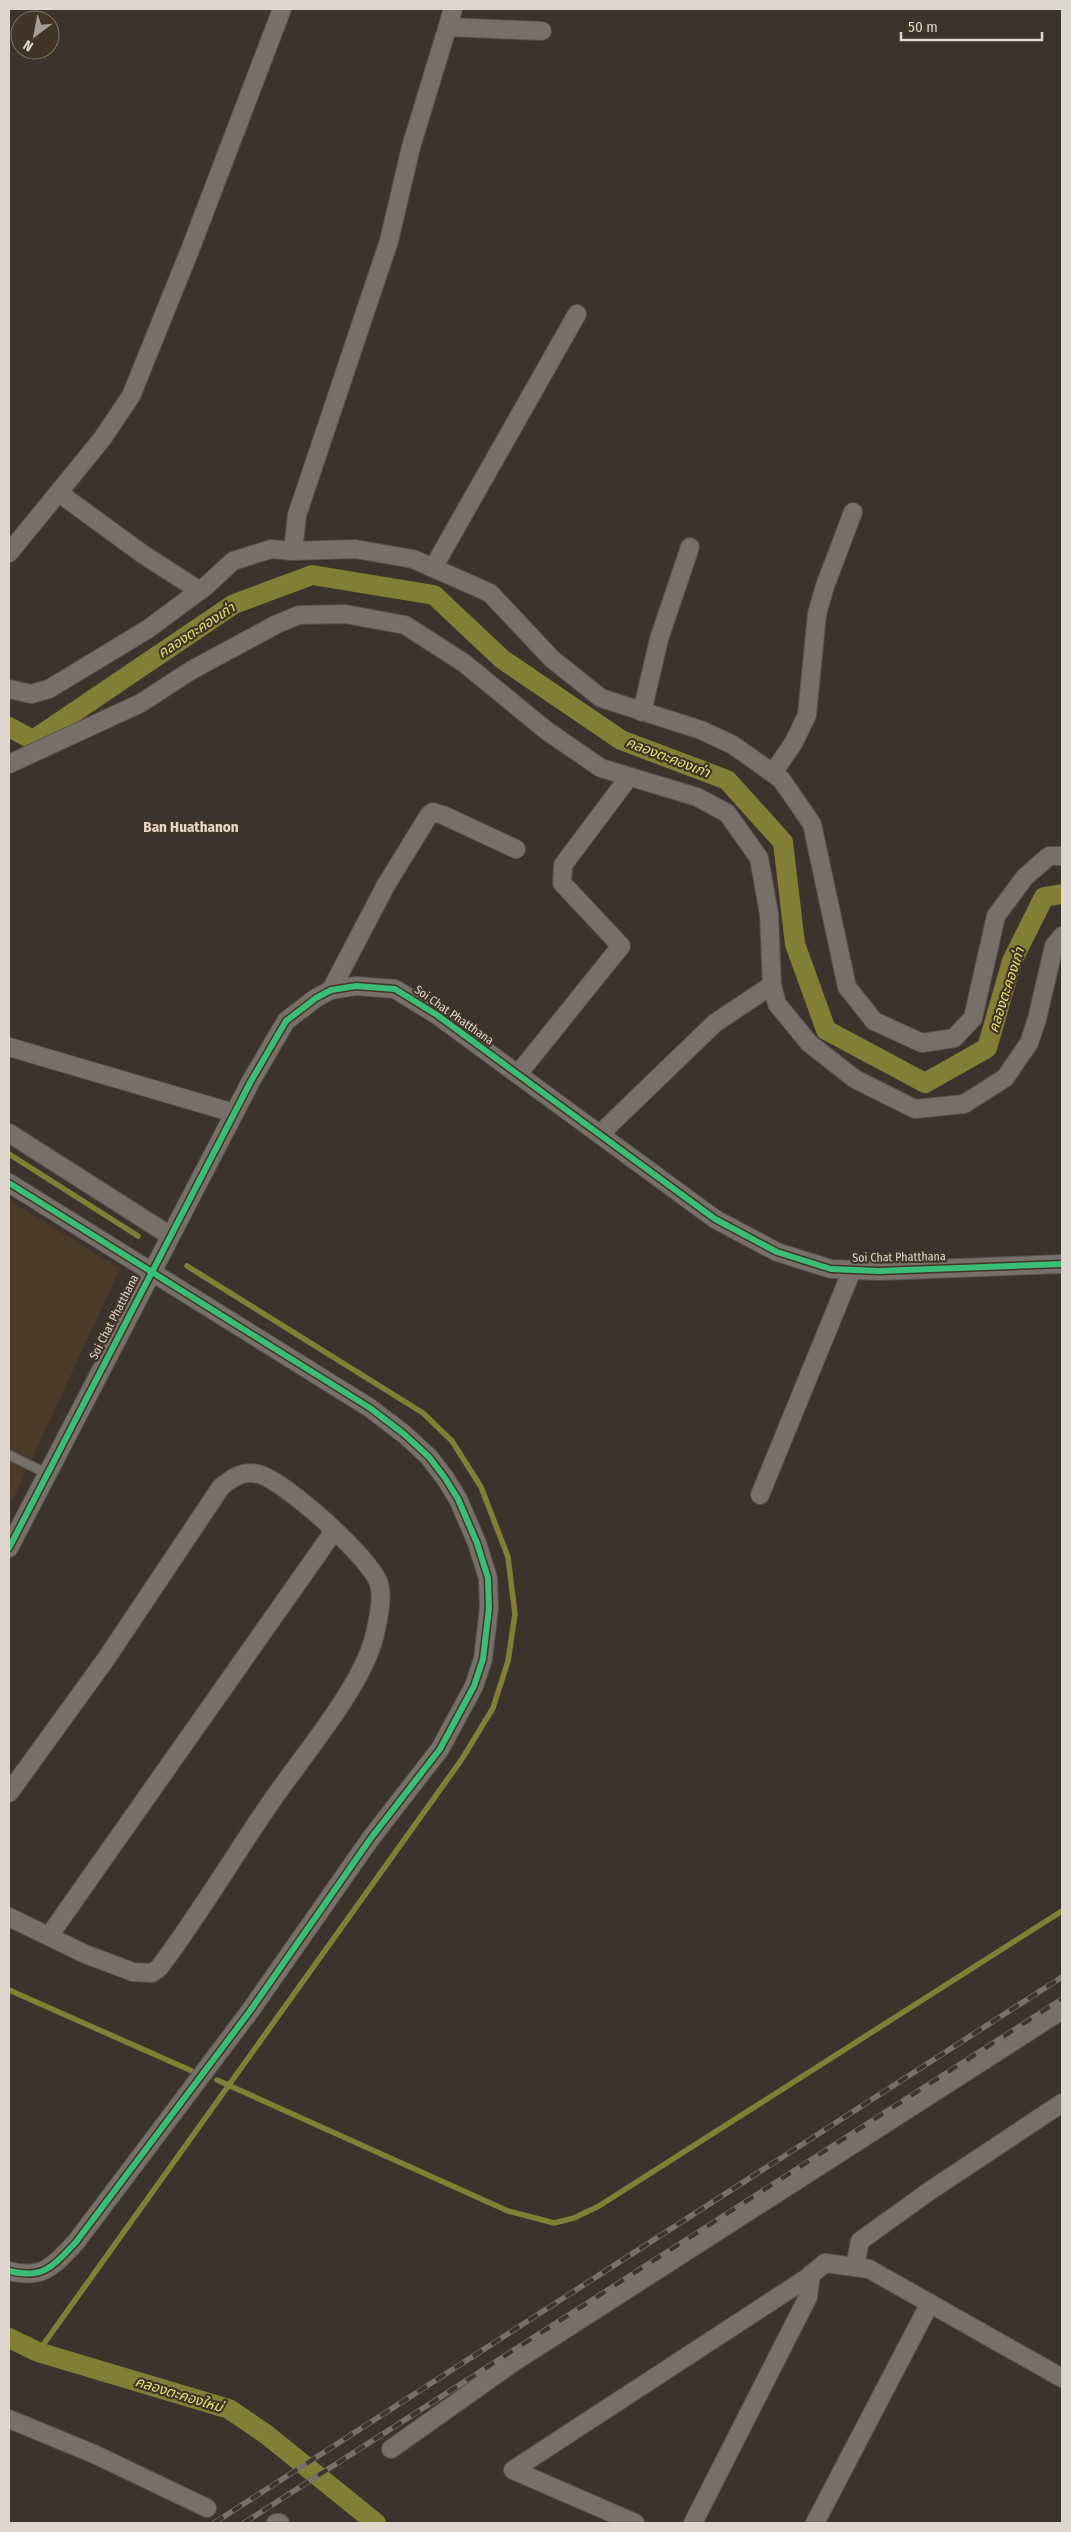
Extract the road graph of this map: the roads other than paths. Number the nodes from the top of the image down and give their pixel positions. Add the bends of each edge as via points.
1 (282, 9) edge
2 (453, 9) edge
3 (448, 27) junction
4 (542, 31) dead end
5 (577, 314) dead end
6 (59, 493) junction
7 (853, 512) dead end
8 (12, 542) edge
9 (690, 547) dead end
10 (293, 551) junction
11 (433, 568) junction
12 (200, 591) junction
13 (9, 689) edge
14 (642, 712) junction
15 (9, 764) edge
16 (773, 773) junction
17 (629, 777) junction
18 (516, 849) dead end
19 (1062, 856) edge
20 (1062, 936) edge
21 (772, 985) junction
22 (331, 990) junction
23 (9, 1047) edge
24 (518, 1074) junction
25 (234, 1112) junction
26 (9, 1133) edge
27 (600, 1134) junction
28 (9, 1183) edge
29 (169, 1235) junction
30 (1062, 1264) edge
31 (852, 1270) junction
32 (150, 1273) junction
33 (9, 1454) edge
34 (46, 1473) junction
35 (760, 1495) dead end
36 (334, 1530) junction
37 (9, 1548) edge
38 (9, 1793) edge
39 (9, 1917) edge
40 (49, 1936) junction
41 (1062, 2010) edge
42 (1062, 2103) edge
43 (855, 2266) junction
44 (9, 2271) edge
45 (811, 2274) junction
46 (930, 2303) junction
47 (1062, 2378) edge
48 (9, 2419) edge
49 (391, 2449) dead end
50 (207, 2508) dead end
51 (634, 2523) edge
52 (693, 2523) edge
53 (815, 2523) edge

1 - 6 street via 131,396
2 - 3 street
3 - 4 street
3 - 10 street via 410,147 389,241 297,514
5 - 11 street
6 - 8 street
6 - 12 street
7 - 16 street via 817,614 807,715
9 - 14 street via 659,639
10 - 11 street via 354,549 413,558
10 - 12 street via 271,549 233,561
11 - 14 street via 490,593 552,659 601,698
12 - 13 street via 148,629 49,689 31,694
14 - 16 street via 701,730 733,745
15 - 17 street via 141,703 190,671 277,624 299,615 344,614 405,625 464,664 546,732 600,768
16 - 19 street via 781,779 812,824 847,987 874,1021 922,1043 954,1038 973,1018 996,916 1025,877 1049,856
17 - 21 street via 697,797 727,813 758,858 769,914
17 - 24 street via 563,865 562,883 621,946
18 - 22 street via 443,815 433,812 429,815 386,885
20 - 21 street via 1054,946 1029,1043 1004,1078 964,1104 915,1109 856,1078 809,1043 777,1004
21 - 27 street via 708,1028
22 - 24 street, Soi Chat Phatthana via 356,986 395,989
22 - 25 street, Soi Chat Phatthana via 286,1021
23 - 25 street
24 - 27 street, Soi Chat Phatthana
25 - 29 street, Soi Chat Phatthana
26 - 29 street
27 - 31 street, Soi Chat Phatthana via 724,1224 777,1252 830,1269
28 - 32 street
29 - 32 street, Soi Chat Phatthana
30 - 31 street, Soi Chat Phatthana
31 - 35 street
32 - 34 street, Soi Chat Phatthana
32 - 44 street via 370,1408 429,1457 458,1499 488,1578 486,1641 474,1686 440,1749 371,1838 250,2011 100,2210 52,2268 37,2273
33 - 34 lane
34 - 37 street, Soi Chat Phatthana
36 - 38 street via 280,1484 259,1474 233,1477 221,1487 106,1659
36 - 40 street
36 - 40 street via 370,1568 379,1584 374,1642 350,1691 166,1959 152,1973 144,1974 85,1954
39 - 40 street
41 - 49 street via 514,2362
42 - 43 street via 860,2241
43 - 45 street via 825,2263
43 - 46 street via 869,2269
45 - 51 street via 513,2470
45 - 52 street via 808,2297
46 - 47 street
46 - 53 street
48 - 50 street via 94,2454

